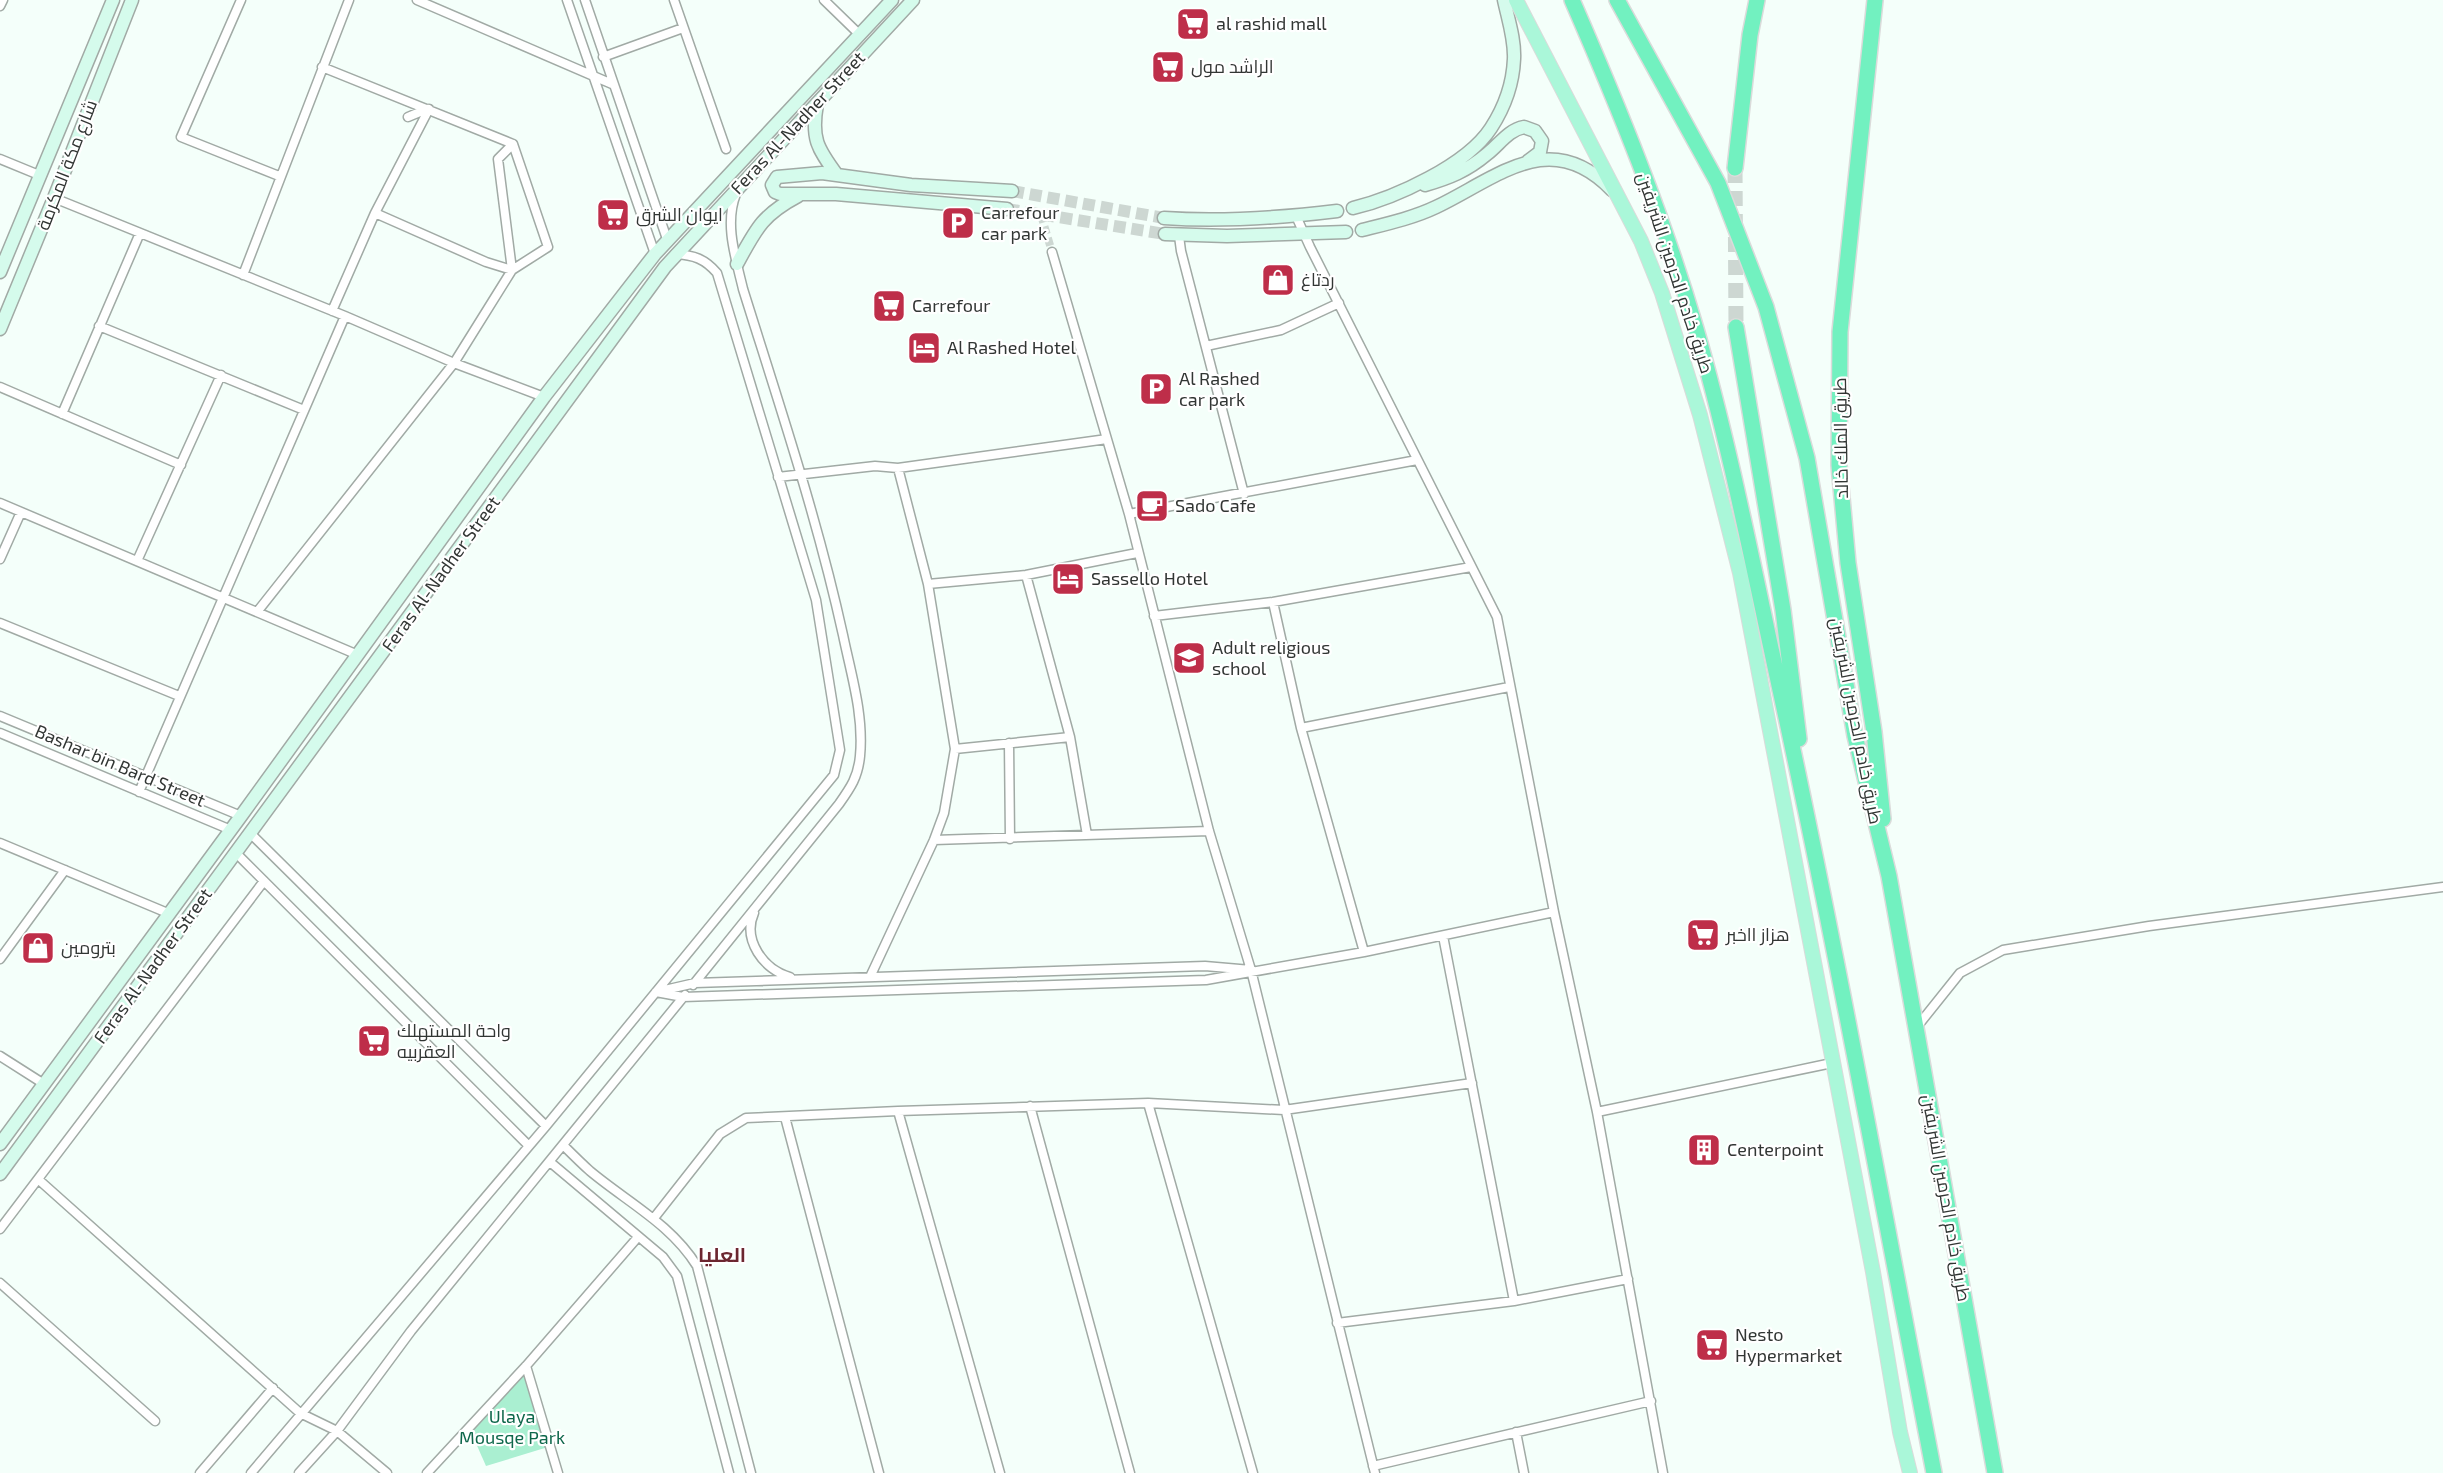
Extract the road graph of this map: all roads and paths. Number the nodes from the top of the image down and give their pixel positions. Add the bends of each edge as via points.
1 (3, 0) edge
2 (113, 0) edge
3 (132, 0) edge
4 (241, 0) edge
5 (349, 0) edge
6 (417, 0) edge
7 (567, 0) edge
8 (585, 0) edge
9 (674, 0) edge
10 (824, 0) edge
11 (892, 0) edge
12 (913, 0) edge
13 (1504, 0) edge
14 (1516, 0) edge
15 (1572, 0) edge
16 (1617, 0) edge
17 (1757, 0) edge
18 (1875, 0) edge
19 (0, 6) edge
20 (683, 28) junction
21 (859, 34) junction
22 (603, 57) junction
23 (322, 67) junction
24 (591, 75) junction
25 (612, 84) junction
26 (817, 104) junction
27 (428, 109) junction
28 (408, 117) dead end
29 (513, 144) junction
30 (726, 148) dead end
31 (0, 159) edge
32 (1527, 162) junction
33 (1735, 168) tunnel mouth
34 (39, 175) junction
35 (279, 176) junction
36 (837, 176) junction
37 (738, 189) junction
38 (1405, 190) junction
39 (1012, 191) tunnel mouth
40 (799, 195) junction
41 (54, 198) junction
42 (1619, 198) junction
43 (1353, 208) dead end
44 (1007, 209) tunnel mouth
45 (1337, 211) dead end
46 (375, 213) junction
47 (1296, 216) junction
48 (1164, 218) tunnel mouth
49 (1362, 230) dead end
50 (1346, 232) dead end
51 (140, 233) junction
52 (1165, 234) tunnel mouth
53 (1304, 234) junction
54 (1179, 236) junction
55 (668, 242) junction
56 (1052, 252) tunnel mouth
57 (655, 254) junction
58 (675, 254) junction
59 (3, 257) edge
60 (737, 264) junction
61 (512, 270) junction
62 (0, 272) edge
63 (243, 275) junction
64 (1339, 303) junction
65 (332, 311) junction
66 (345, 316) junction
67 (99, 326) junction
68 (1736, 327) tunnel mouth
69 (0, 329) edge
70 (1206, 346) junction
71 (454, 363) junction
72 (221, 375) junction
73 (0, 387) edge
74 (544, 397) junction
75 (304, 410) junction
76 (62, 414) junction
77 (1107, 439) junction
78 (1417, 460) junction
79 (181, 465) junction
80 (898, 468) junction
81 (802, 473) junction
82 (778, 477) junction
83 (1244, 494) junction
84 (0, 503) edge
85 (21, 512) junction
86 (1129, 514) junction
87 (1137, 553) junction
88 (0, 559) edge
89 (136, 561) junction
90 (1472, 567) junction
91 (1026, 575) junction
92 (928, 584) junction
93 (224, 598) junction
94 (1273, 602) junction
95 (257, 612) junction
96 (1154, 616) junction
97 (0, 623) edge
98 (358, 655) junction
99 (1509, 687) junction
100 (179, 696) junction
101 (0, 716) edge
102 (1301, 728) junction
103 (0, 734) edge
104 (1070, 737) junction
105 (1009, 743) junction
106 (955, 749) junction
107 (145, 778) junction
108 (139, 792) junction
109 (241, 816) junction
110 (231, 830) junction
111 (1209, 831) junction
112 (251, 834) junction
113 (1087, 835) junction
114 (1811, 835) junction
115 (1010, 839) junction
116 (934, 840) junction
117 (0, 843) edge
118 (236, 853) junction
119 (65, 870) junction
120 (1889, 876) junction
121 (264, 881) junction
122 (2443, 887) edge
123 (758, 905) junction
124 (1554, 912) junction
125 (170, 914) junction
126 (1443, 936) junction
127 (1364, 952) junction
128 (0, 959) edge
129 (1251, 970) junction
130 (870, 977) junction
131 (799, 979) junction
132 (695, 982) junction
133 (656, 992) junction
134 (683, 998) junction
135 (1916, 1028) junction
136 (0, 1056) edge
137 (1832, 1063) junction
138 (1472, 1083) junction
139 (44, 1084) junction
140 (1148, 1103) junction
141 (1030, 1106) junction
142 (1284, 1110) junction
143 (898, 1111) junction
144 (1597, 1112) junction
145 (785, 1117) junction
146 (546, 1126) junction
147 (0, 1144) edge
148 (563, 1145) junction
149 (529, 1146) junction
150 (550, 1162) junction
151 (0, 1174) edge
152 (39, 1180) junction
153 (654, 1218) junction
154 (0, 1229) edge
155 (638, 1237) junction
156 (1628, 1279) junction
157 (0, 1283) edge
158 (1514, 1301) junction
159 (1337, 1323) junction
160 (526, 1366) junction
161 (273, 1388) junction
162 (1651, 1401) junction
163 (300, 1413) junction
164 (155, 1421) dead end
165 (337, 1431) junction
166 (1516, 1432) junction
167 (1374, 1469) edge
168 (200, 1473) edge
169 (251, 1473) edge
170 (299, 1473) edge
171 (387, 1473) edge
172 (427, 1473) edge
173 (558, 1473) edge
174 (729, 1473) edge
175 (751, 1473) edge
176 (879, 1473) edge
177 (1000, 1473) edge
178 (1130, 1473) edge
179 (1253, 1473) edge
180 (1524, 1473) edge
181 (1663, 1473) edge
182 (1910, 1473) edge
183 (1934, 1473) edge
184 (1995, 1473) edge

1 - 19 street
2 - 34 street, شارع مكة المكرمة
3 - 41 street, شارع مكة المكرمة
4 - 35 street via 181,137
5 - 23 street
6 - 24 street
7 - 24 street
8 - 22 street
9 - 20 street
10 - 21 street
11 - 21 street, Feras Al-Nadher Street
12 - 26 street, Feras Al-Nadher Street
13 - 38 street via 1514,58 1512,78 1499,114 1481,141 1439,172
14 - 42 main road
15 - 114 highway, طريق خادم الحرمين الشريفين via 1651,193 1696,328 1726,444
16 - 120 highway, طريق خادم الحرمين الشريفين via 1718,183 1766,308 1807,458 1855,736
17 - 33 highway
18 - 120 highway, طريق الملك خالد via 1840,332 1839,465
20 - 22 street
20 - 30 street
21 - 55 street, Feras Al-Nadher Street
22 - 25 street
23 - 27 street
23 - 35 street
24 - 25 street
24 - 57 street
25 - 55 street
26 - 36 street via 814,123 818,148
26 - 37 street, Feras Al-Nadher Street
27 - 28 street
27 - 29 street
27 - 46 street
29 - 61 street via 498,159
29 - 61 street via 548,247
31 - 34 street
32 - 38 street via 1542,147 1540,136 1524,127 1452,178
32 - 42 street via 1566,162 1587,169
32 - 49 street via 1507,168 1432,209
34 - 59 street, شارع مكة المكرمة
35 - 63 street
36 - 39 street
36 - 40 street via 799,174 772,181 775,192
37 - 58 street, Feras Al-Nadher Street
37 - 60 street via 730,212
38 - 43 street
40 - 44 street via 836,194
40 - 60 street via 765,218
41 - 51 street
41 - 69 street, شارع مكة المكرمة
42 - 137 main road via 1662,294 1700,415 1740,573
45 - 47 street
46 - 61 street
46 - 65 street
47 - 48 street
47 - 53 street
50 - 53 street
51 - 63 street
51 - 67 street
52 - 54 street
53 - 54 street
53 - 64 street
54 - 70 street
55 - 57 street, Feras Al-Nadher Street
56 - 77 street
57 - 74 street, Feras Al-Nadher Street
58 - 82 street via 698,257 717,273
58 - 112 street, Feras Al-Nadher Street
59 - 62 street, شارع مكة المكرمة
60 - 81 street
61 - 71 street
63 - 65 street
64 - 70 street via 1281,330
64 - 78 street
65 - 66 street
66 - 71 street
66 - 75 street
67 - 72 street
67 - 76 street
68 - 114 highway via 1783,610
70 - 83 street
71 - 74 street
71 - 95 street
72 - 75 street
72 - 79 street
73 - 76 street
74 - 98 street, Feras Al-Nadher Street
75 - 93 street
76 - 79 street
77 - 80 street
77 - 86 street
78 - 83 street
78 - 90 street
79 - 89 street
80 - 81 street via 876,466
80 - 92 street
81 - 82 street
81 - 123 street via 859,708 860,756 857,778 845,796
82 - 133 street via 816,600 840,750 834,775
83 - 86 street
84 - 85 street
85 - 88 street
85 - 89 street
86 - 87 street
87 - 91 street
87 - 96 street
89 - 93 street
90 - 94 street
90 - 99 street via 1497,617
91 - 92 street
91 - 104 street
92 - 106 street
93 - 95 street
93 - 100 street
94 - 96 street
94 - 102 street
95 - 98 street
96 - 111 street
97 - 100 street
98 - 109 street, Feras Al-Nadher Street
99 - 102 street
99 - 124 street
100 - 107 street
101 - 107 street, Bashar bin Bard Street
102 - 127 street
103 - 108 street, Bashar bin Bard Street
104 - 105 street
104 - 113 street
105 - 106 street
105 - 115 street
106 - 116 street via 944,813
107 - 108 street
107 - 109 street, Bashar bin Bard Street
108 - 110 street, Bashar bin Bard Street
109 - 110 street, Feras Al-Nadher Street
110 - 125 street, Feras Al-Nadher Street
111 - 113 street
111 - 129 street
112 - 118 street, Feras Al-Nadher Street
112 - 146 street
113 - 115 street
114 - 183 highway, طريق خادم الحرمين الشريفين
115 - 116 street
116 - 130 street
117 - 119 street
118 - 121 street
118 - 151 street, Feras Al-Nadher Street
119 - 125 street
119 - 128 street
120 - 135 highway, طريق خادم الحرمين الشريفين
121 - 149 street
121 - 152 street
122 - 135 street via 2149,926 2003,950 1960,973
123 - 131 street via 751,919 751,937 762,960 777,974
123 - 132 street
124 - 126 street
124 - 144 street
125 - 139 street, Feras Al-Nadher Street
126 - 127 street
126 - 138 street
127 - 129 street
129 - 130 street via 1205,966
129 - 134 street via 1206,980
129 - 142 street
130 - 131 street
131 - 132 street
132 - 133 street
132 - 134 street
133 - 134 street
133 - 146 street
134 - 148 street
135 - 184 highway, طريق خادم الحرمين الشريفين
136 - 139 street
137 - 144 street
137 - 182 main road
138 - 142 street
138 - 158 street
139 - 147 street, Feras Al-Nadher Street
140 - 141 street
140 - 142 street
140 - 179 street
141 - 143 street
141 - 178 street
142 - 159 street
143 - 145 street
143 - 177 street
144 - 156 street
145 - 153 street via 746,1118 720,1134
145 - 176 street
146 - 149 street
148 - 150 street
148 - 153 street
149 - 163 street
150 - 155 street
150 - 165 street via 411,1331
152 - 154 street
152 - 161 street
153 - 175 street via 686,1248 697,1266
155 - 160 street
155 - 174 street via 663,1257 677,1276
156 - 158 street
156 - 162 street
157 - 164 street
158 - 159 street
159 - 167 street
160 - 172 street
160 - 173 street
161 - 163 street
161 - 168 street
162 - 166 street
162 - 181 street
163 - 165 street
163 - 169 street
165 - 170 street
165 - 171 street
166 - 167 street
166 - 180 street

